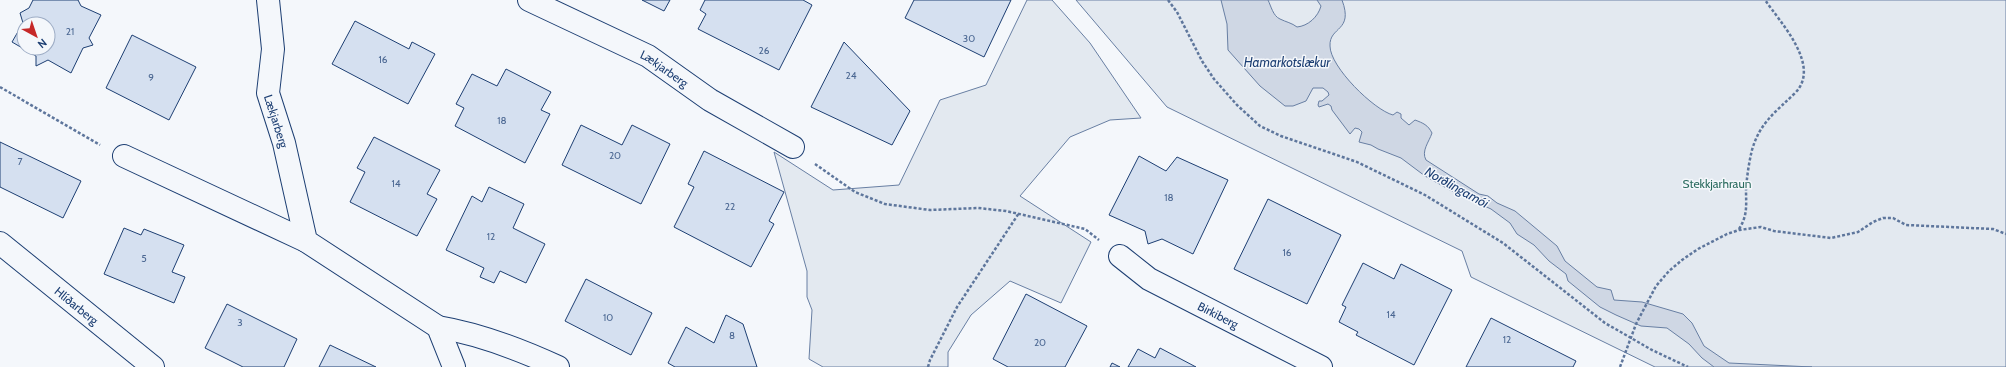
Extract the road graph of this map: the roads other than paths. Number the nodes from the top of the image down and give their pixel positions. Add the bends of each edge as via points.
1 (268, 0) edge
2 (529, 0) edge
3 (793, 147) road end
4 (124, 156) road end
5 (306, 241) junction
6 (0, 243) edge
7 (1120, 256) road end
8 (438, 328) junction
9 (153, 367) edge
10 (454, 367) edge
11 (558, 367) edge
12 (1321, 367) edge

1 - 5 street, Lækjarberg via 273,49 268,93 284,143
2 - 3 street, Lækjarberg via 648,56 710,100
4 - 5 street
5 - 8 street
6 - 9 street, Hlíðarberg
7 - 12 street, Birkiberg via 1149,279
8 - 10 street
8 - 11 street via 470,333 531,354

